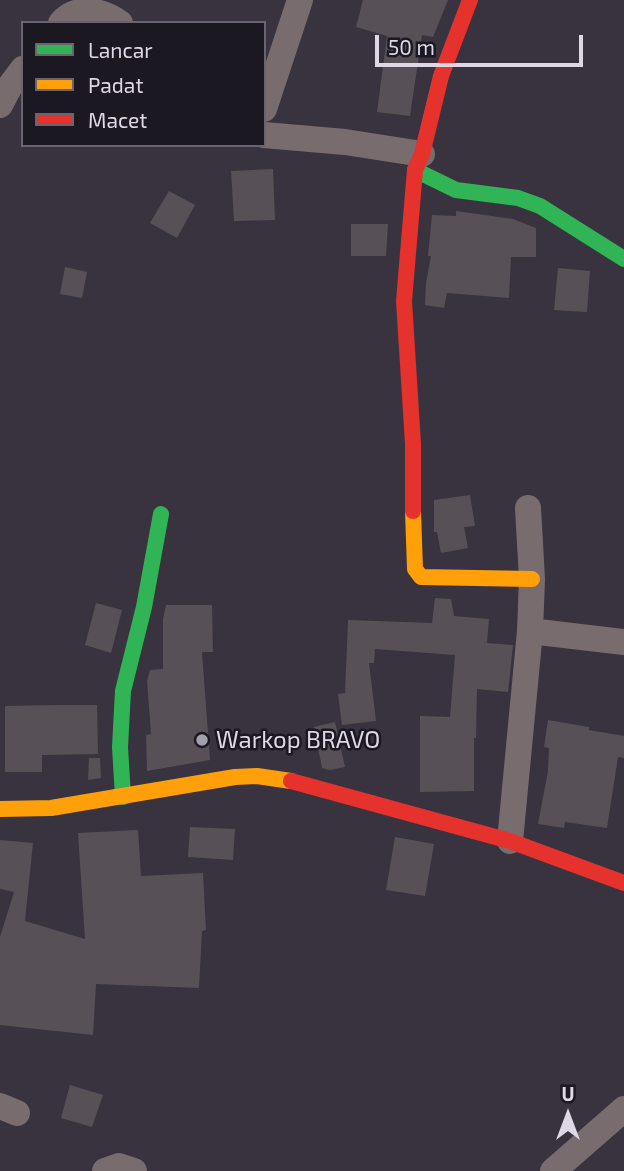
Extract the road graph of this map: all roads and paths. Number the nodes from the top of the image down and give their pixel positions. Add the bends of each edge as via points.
1 (300, 0) edge
2 (470, 0) edge
3 (63, 21) edge
4 (118, 21) edge
5 (21, 72) edge
6 (266, 103) edge
7 (0, 105) edge
8 (266, 135) edge
9 (419, 162) junction
10 (624, 259) edge
11 (528, 508) dead end
12 (161, 514) dead end
13 (532, 579) junction
14 (530, 631) junction
15 (624, 642) edge
16 (123, 797) junction
17 (0, 809) edge
18 (510, 841) junction
19 (624, 883) edge
20 (624, 1109) edge
21 (104, 1171) edge
22 (134, 1171) edge
23 (553, 1171) edge

1 - 6 street
2 - 9 street via 441,76
3 - 4 street via 78,10 110,15
5 - 7 street
8 - 9 street via 345,142
9 - 10 street via 456,190 518,198 540,206
9 - 13 street via 404,301 415,569 421,577
11 - 13 street
12 - 16 street via 123,691
13 - 14 street
14 - 15 street
14 - 18 street
16 - 17 street via 51,808
16 - 18 street via 257,776 283,779
18 - 19 street
20 - 23 street
21 - 22 street via 119,1166

